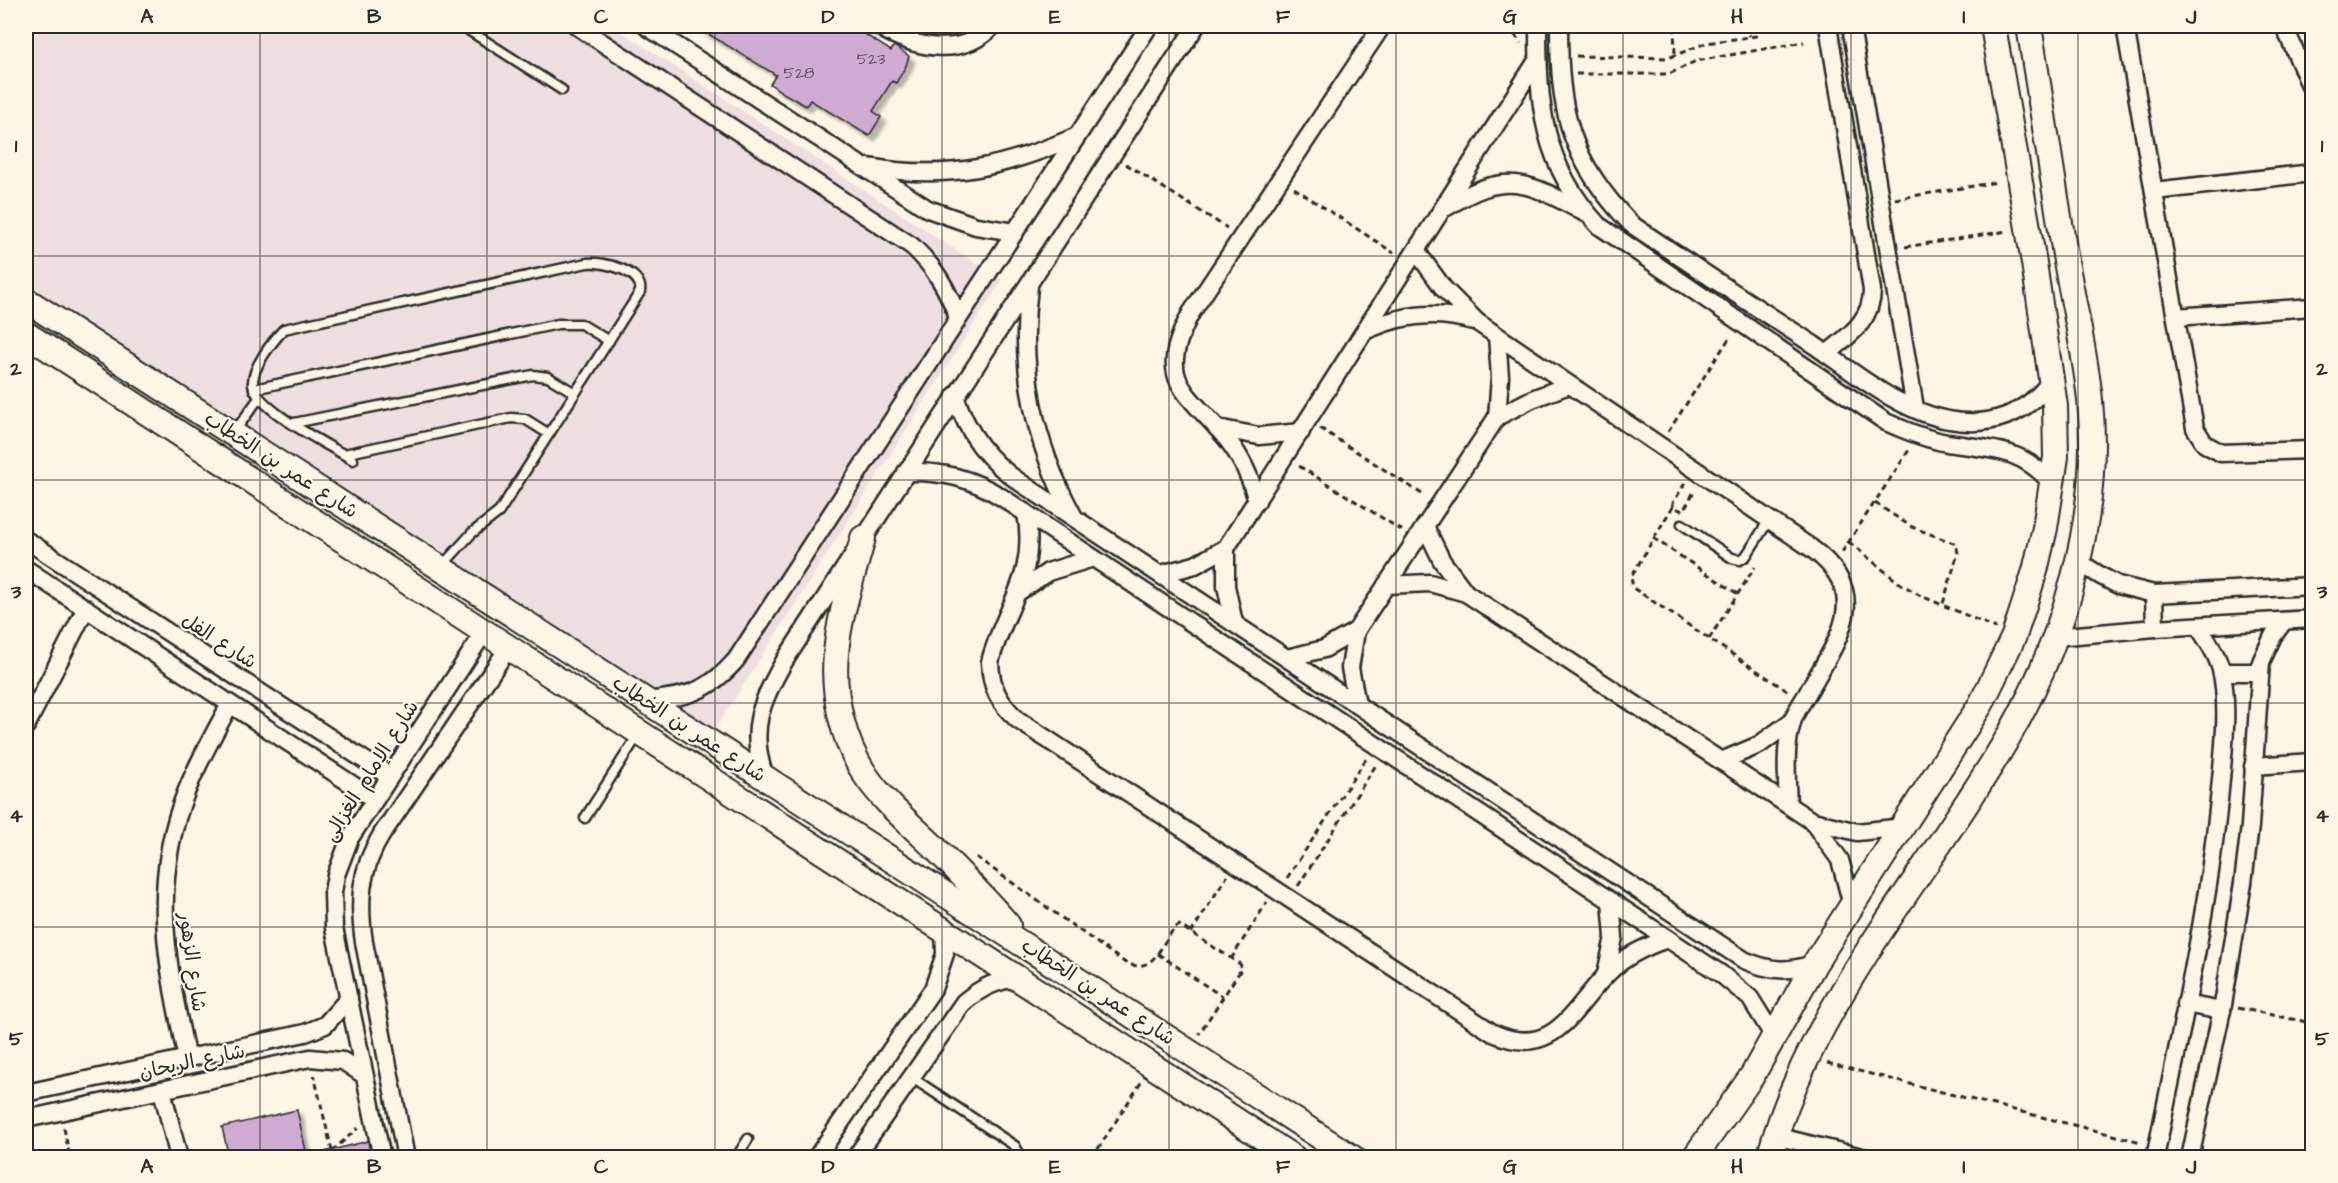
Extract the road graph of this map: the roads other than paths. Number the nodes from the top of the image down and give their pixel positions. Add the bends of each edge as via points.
1 (462, 26) edge
2 (577, 26) edge
3 (646, 26) edge
4 (878, 26) edge
5 (993, 26) edge
6 (1149, 26) edge
7 (1196, 26) edge
8 (1382, 26) edge
9 (1538, 26) edge
10 (1559, 26) edge
11 (1828, 26) edge
12 (1851, 26) edge
13 (1993, 26) edge
14 (2029, 26) edge
15 (2125, 26) edge
16 (2284, 26) edge
17 (1538, 58) junction
18 (562, 90) dead end
19 (2313, 90) edge
20 (1863, 107) junction
21 (1842, 110) junction
22 (1077, 136) junction
23 (862, 166) junction
24 (2313, 173) edge
25 (2154, 191) junction
26 (1444, 209) junction
27 (1589, 215) junction
28 (1015, 232) junction
29 (1650, 237) junction
30 (1638, 255) junction
31 (2066, 257) junction
32 (1413, 258) junction
33 (2034, 263) junction
34 (1030, 280) junction
35 (26, 300) edge
36 (2313, 307) edge
37 (2176, 317) junction
38 (958, 318) junction
39 (1477, 322) junction
40 (1367, 330) junction
41 (26, 334) edge
42 (1497, 336) junction
43 (609, 341) junction
44 (1827, 354) junction
45 (2052, 379) junction
46 (1569, 385) junction
47 (254, 389) junction
48 (575, 393) junction
49 (955, 396) junction
50 (259, 398) junction
51 (1915, 408) junction
52 (1497, 417) junction
53 (294, 423) junction
54 (1305, 427) junction
55 (1217, 428) junction
56 (233, 434) junction
57 (549, 434) junction
58 (2313, 450) edge
59 (344, 454) junction
60 (353, 460) dead end
61 (906, 472) junction
62 (2052, 483) junction
63 (318, 489) junction
64 (1257, 501) junction
65 (302, 513) junction
66 (1026, 513) junction
67 (1075, 518) junction
68 (1769, 520) junction
69 (1682, 524) dead end
70 (1421, 533) junction
71 (863, 538) junction
72 (26, 540) edge
73 (1226, 549) junction
74 (2079, 556) junction
75 (1093, 558) junction
76 (441, 568) junction
77 (26, 569) edge
78 (1161, 574) junction
79 (1386, 585) junction
80 (2313, 586) edge
81 (1020, 591) junction
82 (1466, 593) junction
83 (2154, 594) junction
84 (86, 608) junction
85 (2313, 619) edge
86 (2284, 621) junction
87 (1234, 623) junction
88 (2198, 626) junction
89 (2155, 628) junction
90 (1356, 631) junction
91 (485, 632) junction
92 (2055, 637) junction
93 (509, 647) junction
94 (567, 649) junction
95 (1287, 658) junction
96 (2222, 672) junction
97 (2259, 672) junction
98 (551, 674) junction
99 (616, 681) junction
100 (646, 701) junction
101 (230, 704) junction
102 (1357, 704) junction
103 (600, 706) junction
104 (1792, 722) junction
105 (26, 726) edge
106 (640, 732) junction
107 (1721, 761) junction
108 (2313, 762) edge
109 (2253, 766) junction
110 (1457, 770) junction
111 (389, 776) junction
112 (765, 777) junction
113 (1444, 790) junction
114 (374, 799) junction
115 (1788, 805) junction
116 (585, 818) dead end
117 (1812, 821) junction
118 (1904, 827) junction
119 (1611, 901) junction
120 (1852, 905) junction
121 (944, 929) junction
122 (1668, 939) junction
123 (1027, 947) junction
124 (1815, 963) junction
125 (1606, 974) junction
126 (1020, 978) junction
127 (349, 998) junction
128 (2186, 1004) junction
129 (2222, 1008) junction
130 (1773, 1035) junction
131 (1187, 1050) junction
132 (187, 1059) junction
133 (1161, 1070) junction
134 (364, 1075) junction
135 (911, 1077) junction
136 (162, 1090) junction
137 (26, 1093) edge
138 (26, 1119) edge
139 (748, 1139) dead end
140 (1772, 1147) edge
141 (2156, 1152) edge
142 (1281, 1154) edge
143 (179, 1158) edge
144 (382, 1158) edge
145 (406, 1158) edge
146 (736, 1158) edge
147 (816, 1158) edge
148 (855, 1158) edge
149 (1022, 1158) edge
150 (1353, 1158) edge
151 (1694, 1158) edge
152 (1866, 1158) edge
153 (2190, 1158) edge

1 - 18 lane
2 - 38 street via 912,246 941,279
3 - 23 street
4 - 5 street via 911,43 938,48 964,44
6 - 22 street
7 - 34 street
8 - 55 street via 1191,313 1174,350 1180,386
9 - 17 street
10 - 29 street via 1559,74 1574,143 1610,201 1631,224
11 - 21 street
12 - 20 street
13 - 33 street
14 - 31 street
15 - 25 street
16 - 19 street
17 - 26 street
17 - 27 street via 1547,139 1571,192
20 - 21 street
20 - 51 street
21 - 44 street via 1872,302 1862,322
22 - 23 street via 1018,160 956,172 914,173
22 - 28 street
23 - 28 street via 928,209 951,219
24 - 25 street
25 - 37 street
26 - 27 street via 1478,190 1515,183 1552,195
26 - 32 street
27 - 30 street
28 - 38 street
29 - 30 street
29 - 44 street
30 - 62 street via 1886,422 1918,436 2016,454
31 - 33 street
31 - 74 street via 2090,399 2090,487
32 - 39 street
32 - 40 street
33 - 45 street
34 - 49 street
34 - 67 street via 1025,351 1028,386 1044,454
35 - 56 street, شارع عمر بن الخطاب
36 - 37 street
37 - 58 street via 2195,428 2205,444 2230,455
38 - 100 street via 736,660 701,691
39 - 40 street via 1459,316 1421,314 1393,319
39 - 42 street
40 - 54 street
41 - 65 street, شارع عمر بن الخطاب
42 - 46 street
42 - 52 street
43 - 47 lane via 581,324 558,324
43 - 47 lane via 641,286 610,263 587,263 287,327 255,372
43 - 48 lane
44 - 51 street via 1874,387
45 - 51 street via 2029,406 1997,420 1963,423
45 - 62 street via 2057,432
46 - 52 street
46 - 68 street
47 - 50 lane
48 - 53 lane via 548,376 533,375
48 - 57 lane
49 - 61 street
49 - 67 street via 970,431 992,461
50 - 53 lane
50 - 56 lane
52 - 70 street
53 - 59 lane
54 - 55 street via 1259,436
54 - 64 street
55 - 64 street via 1246,469
56 - 63 street, شارع عمر بن الخطاب
57 - 59 lane via 525,419 510,418
57 - 76 lane via 499,512
59 - 60 lane
61 - 66 street via 967,479
61 - 71 street
62 - 118 street via 2035,571 2014,636 1981,704
63 - 65 street
63 - 76 street, شارع عمر بن الخطاب
64 - 73 street
65 - 91 street, شارع عمر بن الخطاب
66 - 75 street
66 - 81 street via 1030,551
67 - 78 street
68 - 69 lane via 1740,560
68 - 104 street via 1833,567 1845,590 1847,617 1841,633
70 - 79 street
70 - 82 street
71 - 112 street via 785,660 762,705 756,734 757,756
71 - 123 street via 840,624 836,655 841,717 851,747 865,775 886,800
72 - 111 street, شارع الفل
73 - 78 street via 1195,565
73 - 87 street via 1226,586
74 - 83 street via 2085,566 2109,580
74 - 92 street
75 - 81 street via 1048,572
75 - 113 street
76 - 94 street, شارع عمر بن الخطاب
77 - 84 street
78 - 87 street
79 - 82 street via 1430,583
79 - 90 street
80 - 83 street
81 - 125 street via 990,662 996,695 1005,709 1234,864 1509,1040 1531,1040 1552,1033 1570,1019
82 - 107 street
83 - 89 street
84 - 101 street
84 - 105 street
85 - 86 street
86 - 88 street
86 - 97 street via 2266,648
87 - 95 street
88 - 89 street
88 - 96 street
89 - 92 street
90 - 95 street via 1324,649
90 - 102 street via 1350,668
91 - 93 street, شارع عمر بن الخطاب
91 - 111 street, شارع الإمام الغزالى
92 - 140 street via 2007,739 1836,1004 1807,1058
93 - 98 street, شارع عمر بن الخطاب
93 - 145 street via 382,834 362,881 364,942
94 - 98 street via 568,664 564,670
94 - 99 street, شارع عمر بن الخطاب
95 - 102 street
96 - 97 street
96 - 128 street via 2224,721 2218,816
97 - 109 street
98 - 103 street, شارع عمر بن الخطاب
99 - 100 street, شارع عمر بن الخطاب
99 - 103 street via 600,690
100 - 112 street, شارع عمر بن الخطاب
101 - 114 street
101 - 132 street, شارع الزهور via 187,790 167,866 165,943
102 - 110 street
103 - 106 street, شارع عمر بن الخطاب
104 - 107 street via 1759,745
104 - 115 street via 1787,763
106 - 116 lane
106 - 121 street, شارع عمر بن الخطاب
107 - 115 street
108 - 109 street
109 - 129 street via 2243,883
110 - 113 street
110 - 124 street via 1744,960 1794,971
111 - 114 street, شارع الإمام الغزالى
112 - 123 street, شارع عمر بن الخطاب
113 - 119 street
114 - 127 street, شارع الإمام الغزالى via 342,856 333,892 334,928
115 - 117 street
117 - 118 street via 1857,832
117 - 120 street via 1840,860
118 - 120 street
119 - 122 street
119 - 125 street via 1614,937
120 - 124 street
121 - 126 street, شارع عمر بن الخطاب
121 - 147 street via 945,954 933,989
122 - 125 street via 1634,953
122 - 130 street via 1736,985
123 - 131 street, شارع عمر بن الخطاب
124 - 130 street
126 - 133 street, شارع عمر بن الخطاب
126 - 135 street via 987,985 964,1002
127 - 132 street, شارع الريحان via 333,1018 315,1030
127 - 134 street, شارع الإمام الغزالى
128 - 129 street
128 - 141 street
129 - 153 street
130 - 151 street via 1752,1076
131 - 133 street
131 - 150 street, شارع عمر بن الخطاب
132 - 137 street, شارع الريحان
133 - 142 street, شارع عمر بن الخطاب
134 - 136 street, شارع الريحان via 343,1061 310,1058
134 - 144 street, شارع الإمام الغزالى
135 - 148 street
135 - 149 lane via 1015,1146
136 - 138 street, شارع الريحان
136 - 143 street
139 - 146 lane
140 - 152 street

